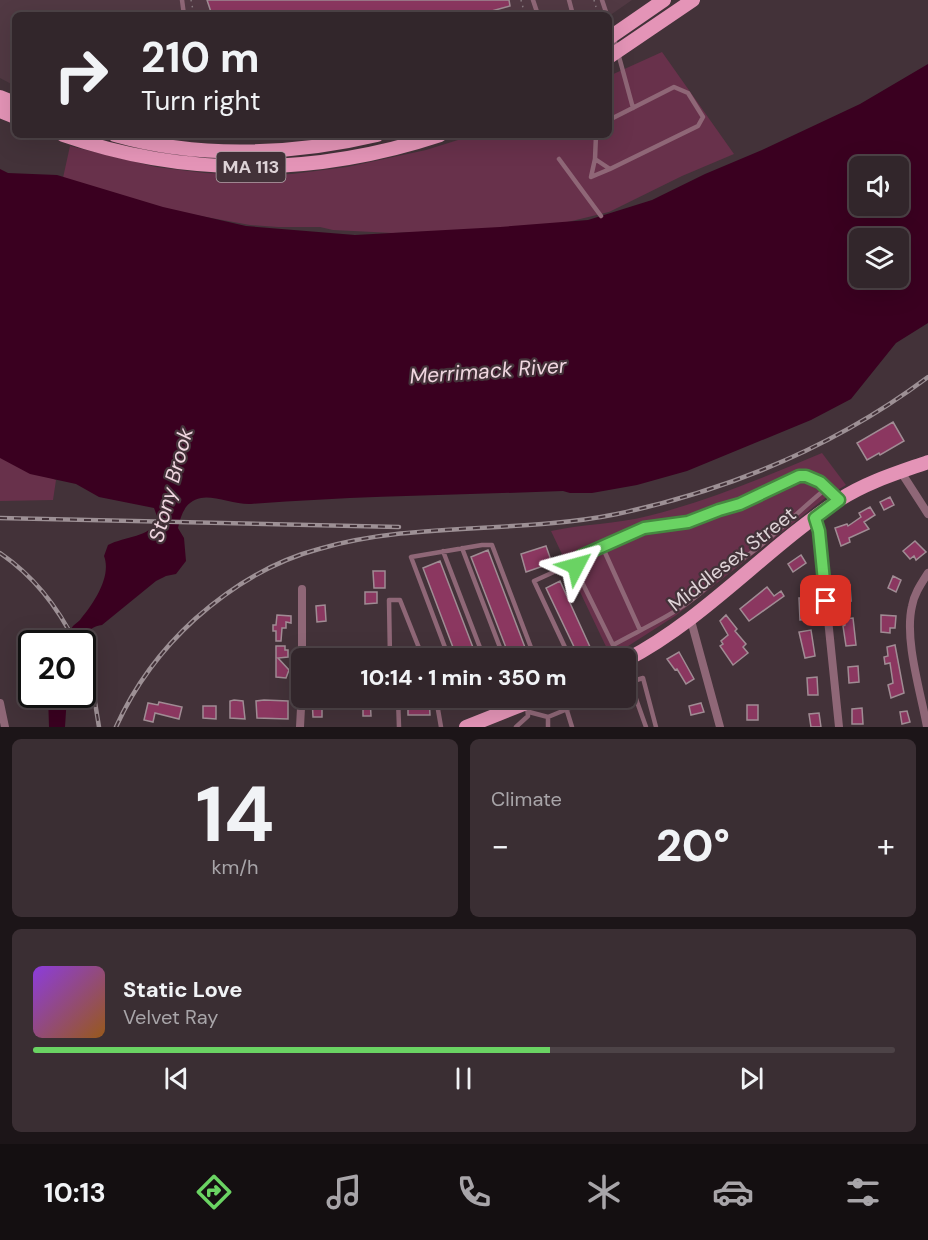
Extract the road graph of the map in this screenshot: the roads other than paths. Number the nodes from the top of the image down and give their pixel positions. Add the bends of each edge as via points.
1 (664, 0) edge
2 (693, 0) edge
3 (612, 36) edge
4 (613, 54) edge
5 (633, 108) junction
6 (612, 118) edge
7 (73, 138) edge
8 (130, 138) edge
9 (357, 138) edge
10 (428, 138) edge
11 (596, 138) edge
12 (559, 159) dead end
13 (595, 159) junction
14 (610, 170) junction
15 (591, 177) junction
16 (579, 185) junction
17 (601, 216) dead end
18 (928, 462) edge
19 (901, 472) junction
20 (834, 496) junction
21 (928, 514) edge
22 (815, 518) junction
23 (602, 546) junction
24 (462, 548) junction
25 (443, 551) junction
26 (556, 571) dead end
27 (928, 573) edge
28 (302, 589) dead end
29 (690, 617) junction
30 (640, 630) junction
31 (613, 645) junction
32 (302, 648) edge
33 (390, 648) edge
34 (419, 648) edge
35 (445, 648) edge
36 (480, 648) edge
37 (500, 648) edge
38 (531, 648) edge
39 (565, 648) edge
40 (614, 648) edge
41 (636, 654) edge
42 (636, 680) edge
43 (0, 703) edge
44 (636, 703) edge
45 (301, 708) edge
46 (398, 708) edge
47 (438, 708) edge
48 (512, 708) edge
49 (525, 708) edge
50 (533, 708) edge
51 (568, 709) joint
52 (548, 717) junction
53 (469, 726) edge
54 (5, 727) edge
55 (300, 727) edge
56 (399, 727) edge
57 (441, 727) edge
58 (516, 727) edge
59 (548, 727) edge
60 (572, 727) edge
61 (646, 727) edge
62 (656, 727) edge
63 (720, 727) edge
64 (839, 727) edge
65 (927, 727) edge

1 - 3 main road
2 - 4 main road
3 - 4 lane
4 - 5 lane
5 - 6 lane
5 - 14 lane via 674,87 688,93 703,117 698,126
7 - 10 main road, MA 113 via 143,158 207,166 263,167 326,161
8 - 9 main road, MA 113 via 176,147 239,151 285,149
11 - 13 lane
12 - 16 lane
13 - 14 lane
13 - 15 lane
14 - 15 lane
15 - 16 lane
16 - 17 lane
18 - 19 main road, Middlesex Street
19 - 20 main road, Middlesex Street
19 - 21 street
20 - 22 main road, Middlesex Street
20 - 23 lane via 813,478 799,476 740,504 688,522 644,528
20 - 30 lane via 822,492 779,532 716,572 710,584 692,598
22 - 29 main road, Middlesex Street
22 - 64 street
23 - 30 lane
23 - 31 lane via 581,556 576,566
24 - 25 lane
24 - 37 lane
24 - 38 lane via 492,545
25 - 35 lane via 411,556
25 - 36 lane
26 - 39 lane via 534,581
27 - 65 street via 911,608 916,674
28 - 32 street
29 - 41 main road, Middlesex Street
29 - 63 street
30 - 31 lane
31 - 40 lane
33 - 34 lane via 389,600 400,600
42 - 62 lane via 643,678
43 - 54 street
44 - 61 lane
45 - 55 street
46 - 56 lane
47 - 57 lane
48 - 53 main road
49 - 58 lane via 526,720
50 - 52 lane
51 - 52 lane
51 - 60 lane
52 - 59 lane

